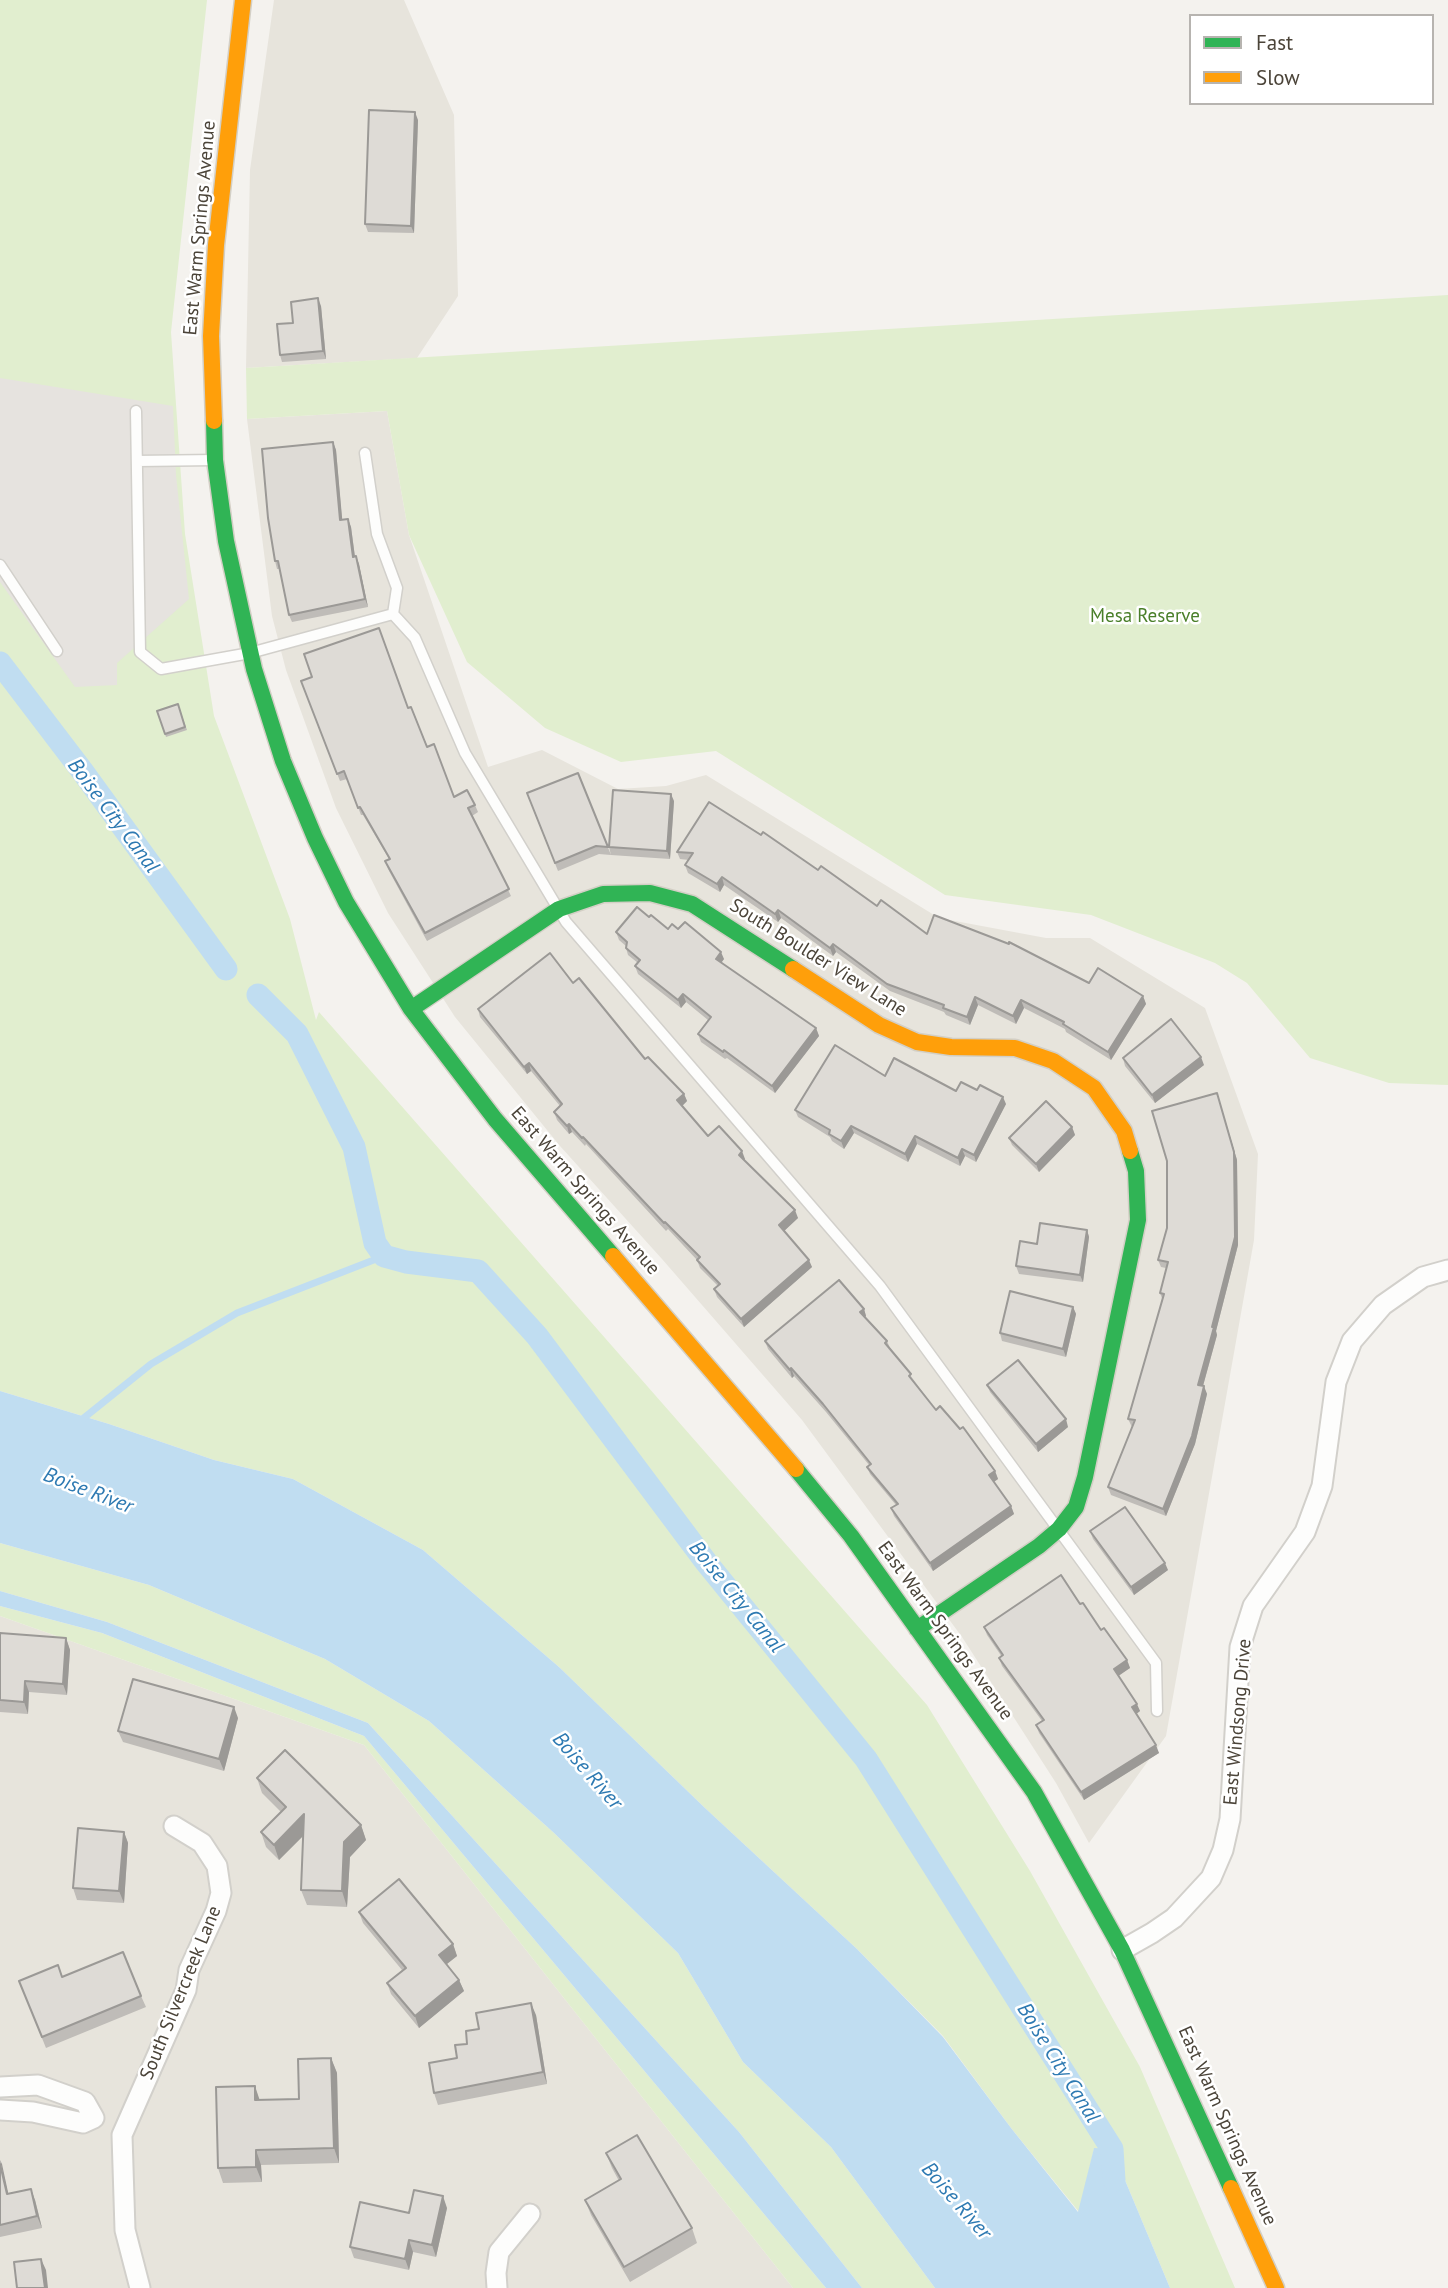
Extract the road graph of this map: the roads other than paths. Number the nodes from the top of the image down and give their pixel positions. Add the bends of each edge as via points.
1 (243, 0) edge
2 (136, 411) dead end
3 (365, 453) dead end
4 (215, 460) junction
5 (137, 461) junction
6 (0, 565) edge
7 (393, 614) junction
8 (57, 651) dead end
9 (250, 653) junction
10 (559, 909) junction
11 (411, 1009) junction
12 (1448, 1270) edge
13 (1059, 1529) junction
14 (917, 1629) junction
15 (1157, 1711) dead end
16 (174, 1826) dead end
17 (1122, 1950) junction
18 (0, 2087) edge
19 (0, 2110) edge
20 (94, 2118) junction
21 (122, 2135) junction
22 (530, 2214) dead end
23 (140, 2288) edge
24 (497, 2288) edge
25 (1276, 2288) edge

1 - 4 street, East Warm Springs Avenue via 216,245 211,336
2 - 5 lane
3 - 7 lane via 377,534 397,587
4 - 5 lane
4 - 9 street, East Warm Springs Avenue via 226,541
5 - 9 lane via 141,652 160,669
6 - 8 lane
7 - 9 lane
7 - 10 lane via 415,638 465,752
9 - 11 street, East Warm Springs Avenue via 283,761 315,838 346,902
10 - 11 street, South Boulder View Lane
10 - 13 lane via 880,1286
10 - 13 street, South Boulder View Lane via 603,894 650,893 692,904 879,1025 917,1042 1015,1048 1053,1060 1094,1088 1124,1130 1136,1171 1138,1220 1085,1477 1076,1507
11 - 14 street, East Warm Springs Avenue via 495,1119 851,1536
12 - 17 street, East Windsong Drive via 1423,1277 1383,1305 1352,1341 1336,1382 1322,1486 1305,1532 1253,1606 1240,1647 1230,1819 1223,1850 1211,1878 1174,1918
13 - 14 street, South Boulder View Lane
13 - 15 lane via 1156,1663
14 - 17 street, East Warm Springs Avenue via 1034,1792
16 - 21 street, South Silvercreek Lane via 202,1843 217,1866 221,1893 186,1990
17 - 25 street, East Warm Springs Avenue
18 - 20 street via 38,2085 85,2102
19 - 20 street via 83,2123
20 - 21 street
21 - 23 street, South Silvercreek Lane via 125,2230
22 - 24 street via 499,2252

